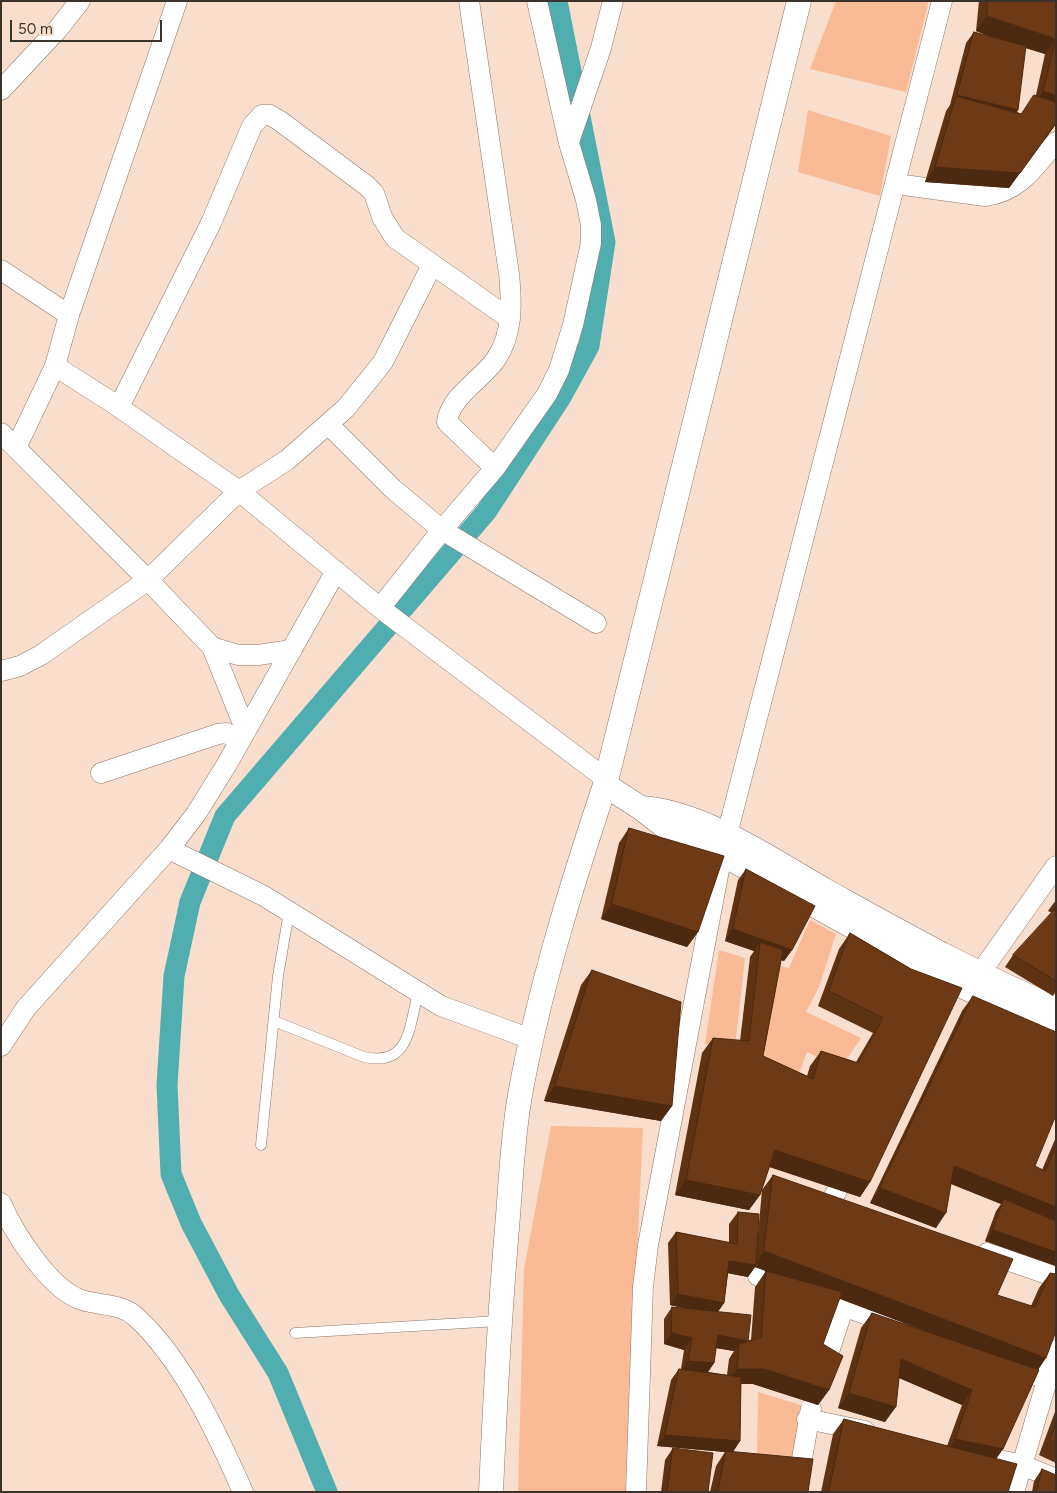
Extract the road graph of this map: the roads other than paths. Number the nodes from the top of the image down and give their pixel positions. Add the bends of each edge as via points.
1 (80, 1) edge
2 (176, 1) edge
3 (468, 1) edge
4 (537, 1) edge
5 (614, 1) edge
6 (799, 1) edge
7 (942, 1) edge
8 (1, 90) edge
9 (1056, 142) edge
10 (568, 143) junction
11 (896, 184) junction
12 (432, 265) junction
13 (1, 270) edge
14 (70, 315) junction
15 (510, 319) junction
16 (54, 366) junction
17 (119, 407) junction
18 (329, 425) junction
19 (1, 433) edge
20 (16, 448) junction
21 (496, 468) junction
22 (238, 491) junction
23 (442, 530) junction
24 (336, 571) junction
25 (148, 580) junction
26 (380, 608) junction
27 (596, 623) dead end
28 (212, 647) junction
29 (292, 650) junction
30 (1, 671) edge
31 (243, 736) junction
32 (101, 773) dead end
33 (605, 782) junction
34 (725, 845) junction
35 (169, 849) junction
36 (1056, 866) edge
37 (289, 912) junction
38 (961, 986) junction
39 (418, 993) junction
40 (1056, 1008) edge
41 (274, 1021) junction
42 (1056, 1028) edge
43 (531, 1038) junction
44 (1, 1046) edge
45 (261, 1145) dead end
46 (862, 1146) edge
47 (833, 1198) edge
48 (1, 1203) edge
49 (11, 1238) edge
50 (972, 1247) edge
51 (758, 1276) edge
52 (1056, 1277) edge
53 (844, 1306) junction
54 (499, 1322) junction
55 (909, 1329) edge
56 (295, 1333) dead end
57 (1056, 1350) edge
58 (992, 1359) edge
59 (1047, 1379) junction
60 (807, 1419) junction
61 (885, 1436) edge
62 (963, 1452) edge
63 (1022, 1465) junction
64 (1056, 1479) edge
65 (243, 1492) edge
66 (491, 1492) edge
67 (636, 1492) edge
68 (796, 1492) edge
69 (1014, 1492) edge

1 - 8 street
2 - 14 street
3 - 15 street via 509,274
4 - 10 street
5 - 10 street
6 - 33 street
7 - 11 street
9 - 11 street via 1025,177 998,194 985,196
10 - 21 street via 591,225 591,243 573,325 559,370 547,394
11 - 34 street
12 - 15 street
12 - 17 street via 396,238 387,227 374,193 368,186 280,121 270,115 262,115 252,126 211,223
12 - 18 street via 383,362
13 - 14 street
14 - 16 street
15 - 21 street via 503,346 495,360 455,402 447,422
16 - 17 street
16 - 20 street
17 - 22 street
18 - 22 street via 287,460
18 - 23 street via 393,489
19 - 20 street
20 - 25 street
21 - 23 street
22 - 24 street
22 - 25 street
23 - 26 street
23 - 27 street
24 - 26 street
24 - 29 street
25 - 28 street
25 - 30 street via 41,654 20,666
26 - 33 street
28 - 29 street via 238,655
28 - 31 street
29 - 31 street
31 - 32 street via 218,734
31 - 35 street via 196,814
33 - 34 street via 641,808 678,814
33 - 43 street via 571,887
34 - 38 street
34 - 67 street via 677,1139 648,1245
35 - 37 street via 264,896
35 - 44 street via 26,1008
36 - 38 street
37 - 39 street
37 - 41 lane
38 - 40 street
38 - 42 street
39 - 41 lane via 399,1052 379,1060
39 - 43 street via 440,1006
41 - 45 lane
43 - 54 street via 519,1097
46 - 47 street
48 - 49 street
49 - 65 street via 64,1292 82,1300 118,1306 135,1316 164,1348 214,1427
50 - 52 street
51 - 53 street
53 - 55 street
53 - 60 street
54 - 56 lane
54 - 66 street
57 - 59 street
58 - 59 street
59 - 63 street
60 - 61 street
60 - 68 street
62 - 63 street
63 - 64 street
63 - 69 street

